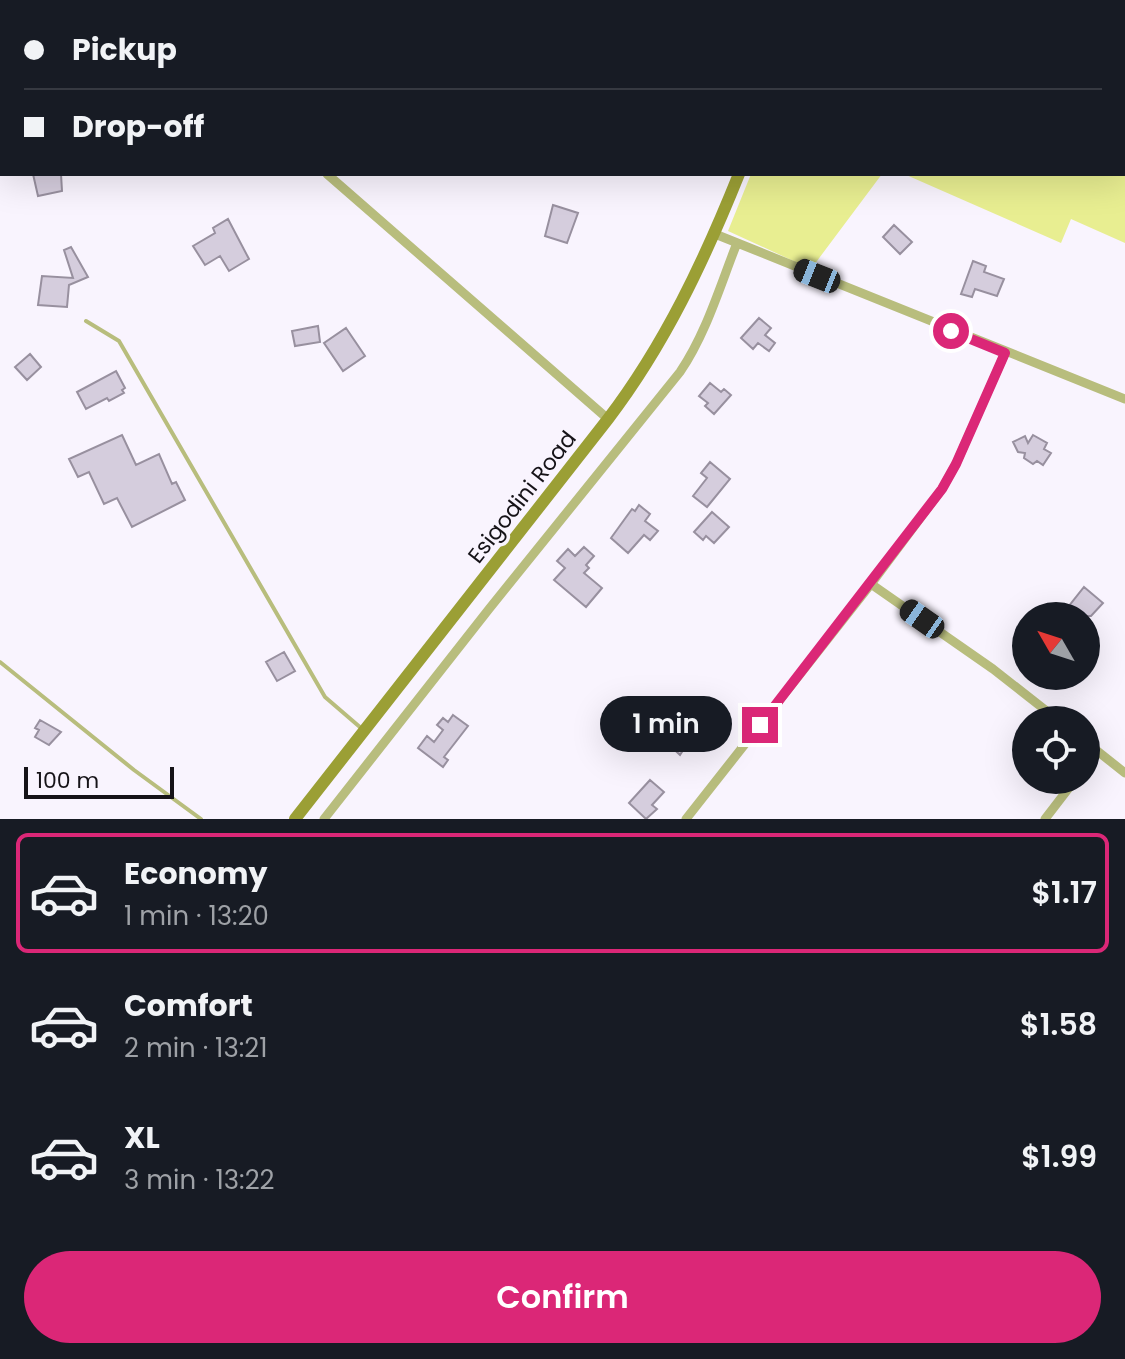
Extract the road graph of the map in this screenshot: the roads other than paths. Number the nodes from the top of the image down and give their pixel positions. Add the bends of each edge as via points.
1 (329, 176) edge
2 (738, 176) edge
3 (715, 234) junction
4 (737, 243) junction
5 (86, 321) dead end
6 (1005, 353) junction
7 (1125, 399) edge
8 (608, 419) junction
9 (871, 584) junction
10 (0, 662) edge
11 (1040, 706) edge
12 (364, 731) junction
13 (1100, 753) edge
14 (1125, 773) edge
15 (1064, 794) edge
16 (201, 819) edge
17 (295, 819) edge
18 (324, 819) edge
19 (686, 819) edge
20 (1045, 819) edge

1 - 8 street
2 - 3 main road, Esigodini Road
3 - 4 street
3 - 8 main road, Esigodini Road via 662,341
4 - 6 street
4 - 18 street via 688,361
5 - 12 lane via 119,341 325,697
6 - 7 street
6 - 9 street via 949,478
8 - 12 main road, Esigodini Road
9 - 11 street
9 - 19 street
10 - 16 lane
12 - 17 main road, Esigodini Road
13 - 14 street
15 - 20 street

